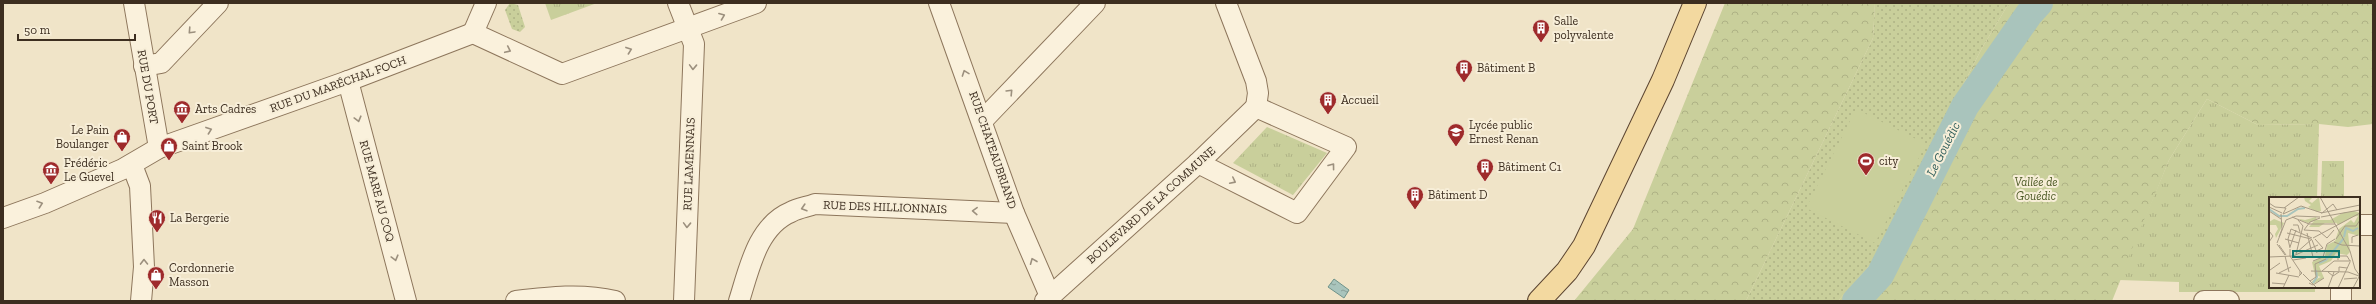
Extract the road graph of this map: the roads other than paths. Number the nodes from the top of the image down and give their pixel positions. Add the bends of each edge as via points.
1 (134, 3) edge
2 (218, 3) edge
3 (486, 3) edge
4 (678, 3) edge
5 (756, 3) edge
6 (939, 3) edge
7 (1095, 3) edge
8 (1226, 3) edge
9 (1696, 3) edge
10 (688, 29) junction
11 (473, 32) junction
12 (144, 66) junction
13 (348, 81) junction
14 (1256, 107) junction
15 (983, 120) junction
16 (159, 148) junction
17 (1198, 163) junction
18 (132, 164) junction
19 (1014, 212) junction
20 (3, 218) edge
21 (2360, 224) edge
22 (2373, 225) edge
23 (2341, 288) edge
24 (1047, 299) edge
25 (141, 301) edge
26 (406, 301) edge
27 (516, 301) edge
28 (615, 301) edge
29 (684, 301) edge
30 (739, 301) edge
31 (1539, 301) edge
32 (2204, 301) edge
33 (2229, 301) edge
34 (2341, 301) edge

1 - 12 street, RUE DU PORT
2 -> 12 street via 161,63
3 - 11 street
4 - 10 street, RUE LAMENNAIS
10 -> 5 street
15 -> 6 street, RUE CHATEAUBRIAND
15 -> 7 street
8 - 14 street via 1256,81
9 - 31 main road via 1663,80 1584,246 1567,271
11 -> 10 street via 562,74
10 -> 29 street, RUE LAMENNAIS via 694,44
11 - 13 street, RUE DU MARÉCHAL FOCH
12 - 16 street, RUE DU PORT
16 -> 13 street, RUE DU MARÉCHAL FOCH
13 -> 26 street, RUE MARE AU COQ
14 - 17 street, BOULEVARD DE LA COMMUNE
17 -> 14 street via 1297,213 1346,146
15 - 19 street, RUE CHATEAUBRIAND
16 - 18 street, RUE DU MARÉCHAL FOCH
17 - 24 street, BOULEVARD DE LA COMMUNE
20 -> 18 street, RUE DU MARÉCHAL FOCH via 45,203
25 -> 18 street via 144,266 140,186
24 -> 19 street, RUE CHATEAUBRIAND
19 -> 30 street, RUE DES HILLIONNAIS via 815,204 790,212 770,227 758,246
21 - 22 street
23 - 34 street
27 - 28 street via 574,296
32 - 33 street

